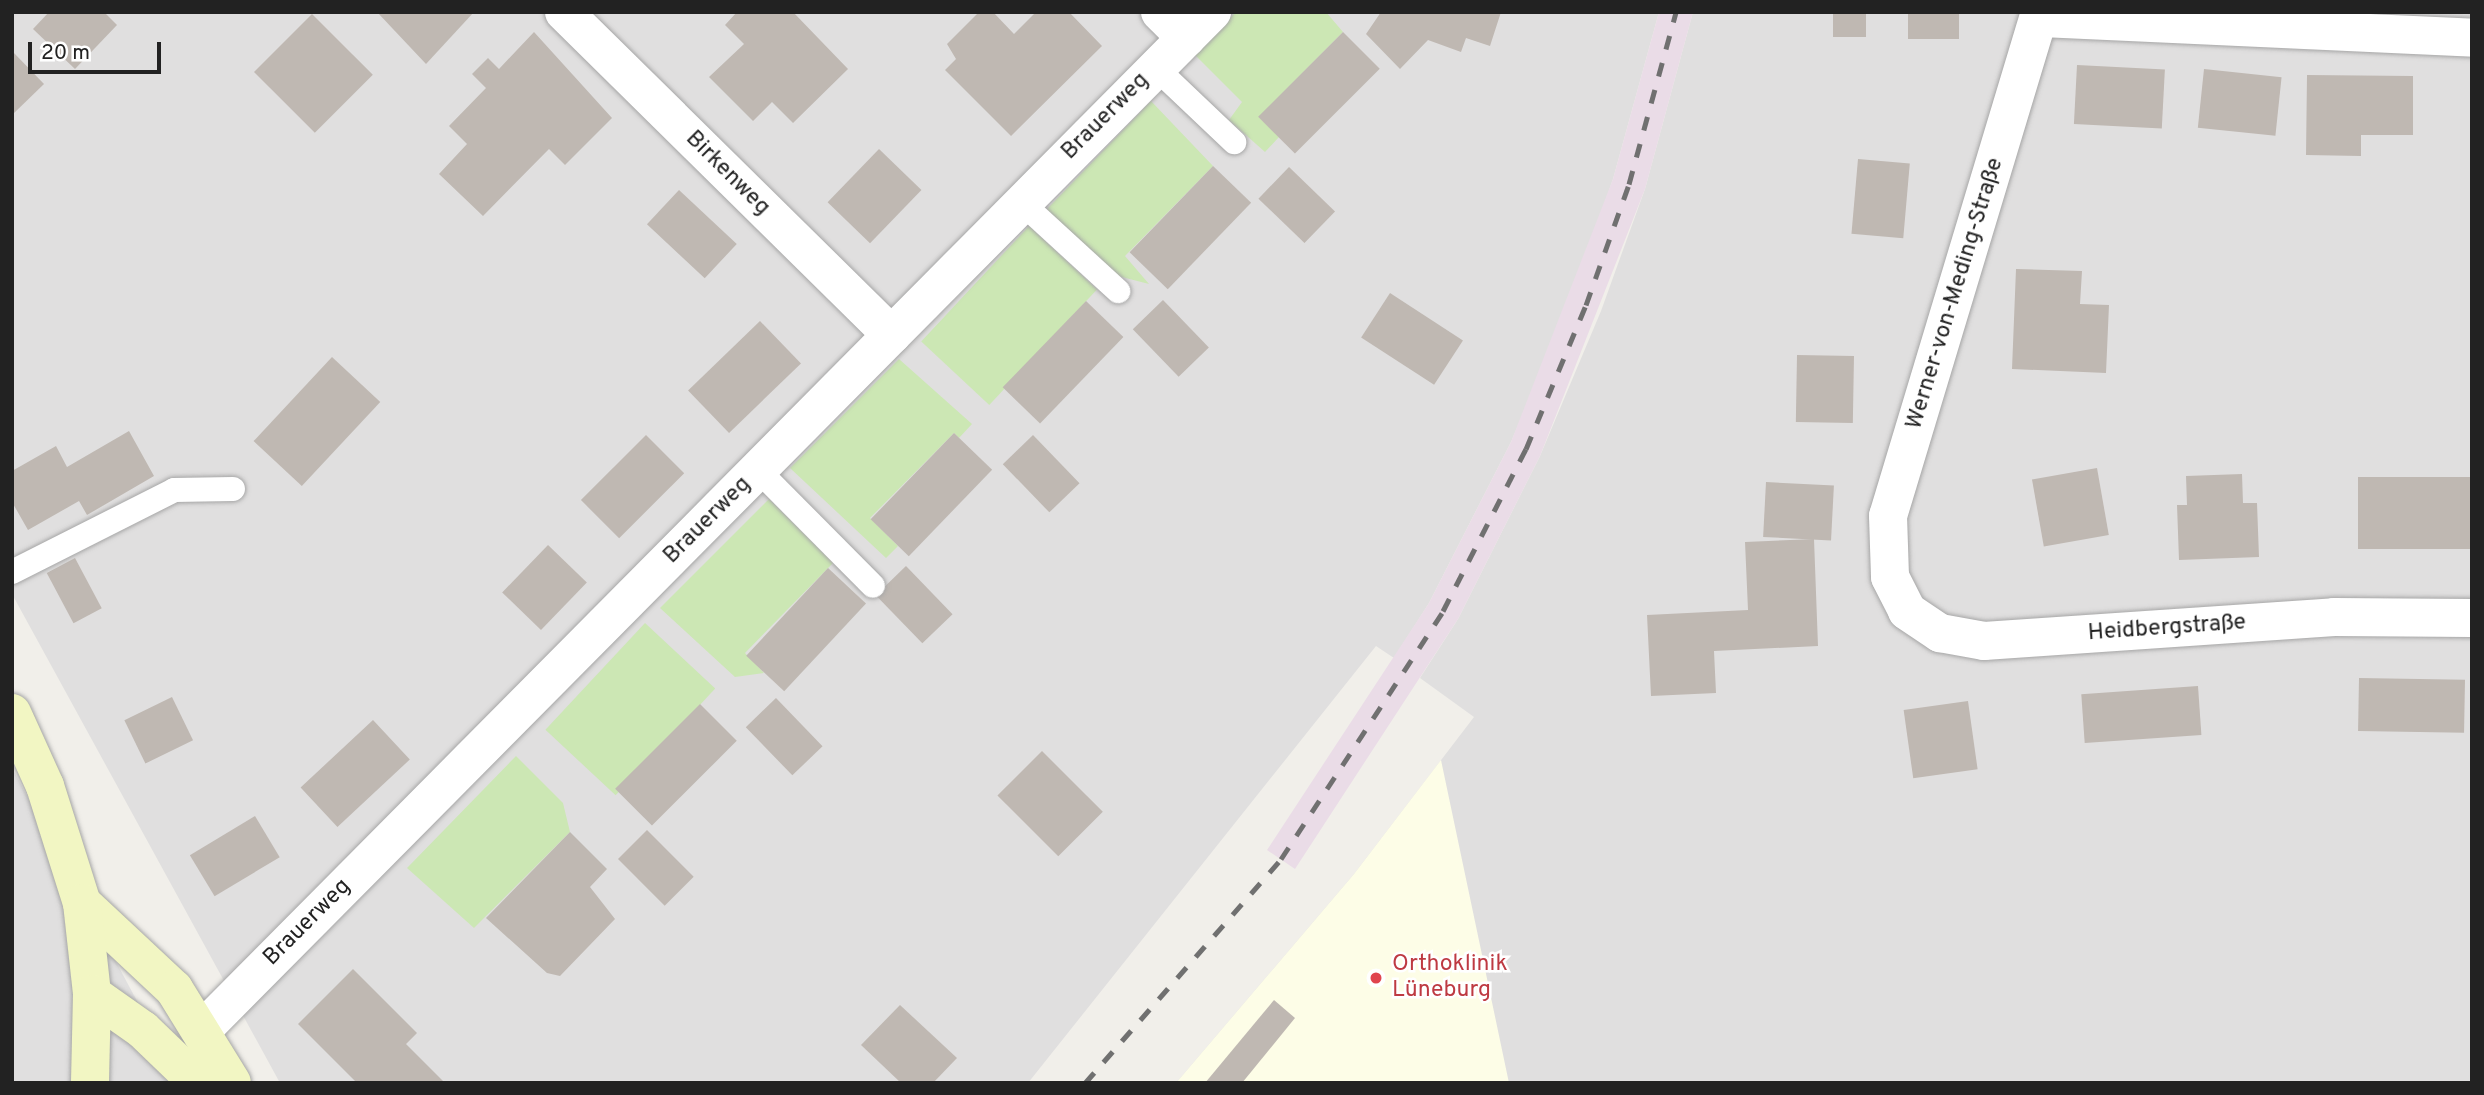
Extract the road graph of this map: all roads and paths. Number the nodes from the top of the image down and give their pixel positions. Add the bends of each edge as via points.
1 (564, 12) edge
2 (2039, 15) edge
3 (1186, 21) edge
4 (2472, 38) edge
5 (1156, 68) junction
6 (1234, 142) dead end
7 (1021, 202) junction
8 (1118, 290) dead end
9 (891, 335) junction
10 (758, 470) junction
11 (233, 489) dead end
12 (12, 572) edge
13 (1890, 578) joint
14 (873, 586) dead end
15 (2472, 618) edge
16 (12, 713) edge
17 (82, 903) junction
18 (174, 989) junction
19 (92, 994) junction
20 (203, 1029) junction
21 (90, 1083) edge
22 (198, 1083) edge
23 (232, 1083) edge

1 - 9 street, Birkenweg
2 - 4 street
2 - 13 street, Werner-von-Meding-Straße via 1888,516
3 - 5 street, Brauerweg
5 - 6 lane
5 - 7 street, Brauerweg
7 - 8 lane
7 - 9 street, Brauerweg
9 - 10 street, Brauerweg
10 - 14 lane
10 - 20 street, Brauerweg
11 - 12 lane via 174,490
13 - 15 street, Heidbergstraße via 1907,611 1940,634 1984,641 2334,617
16 - 17 street via 45,786
17 - 18 street
17 - 19 street
18 - 19 street via 144,983
18 - 20 street
19 - 21 street
19 - 22 street via 143,1030
20 - 23 street

